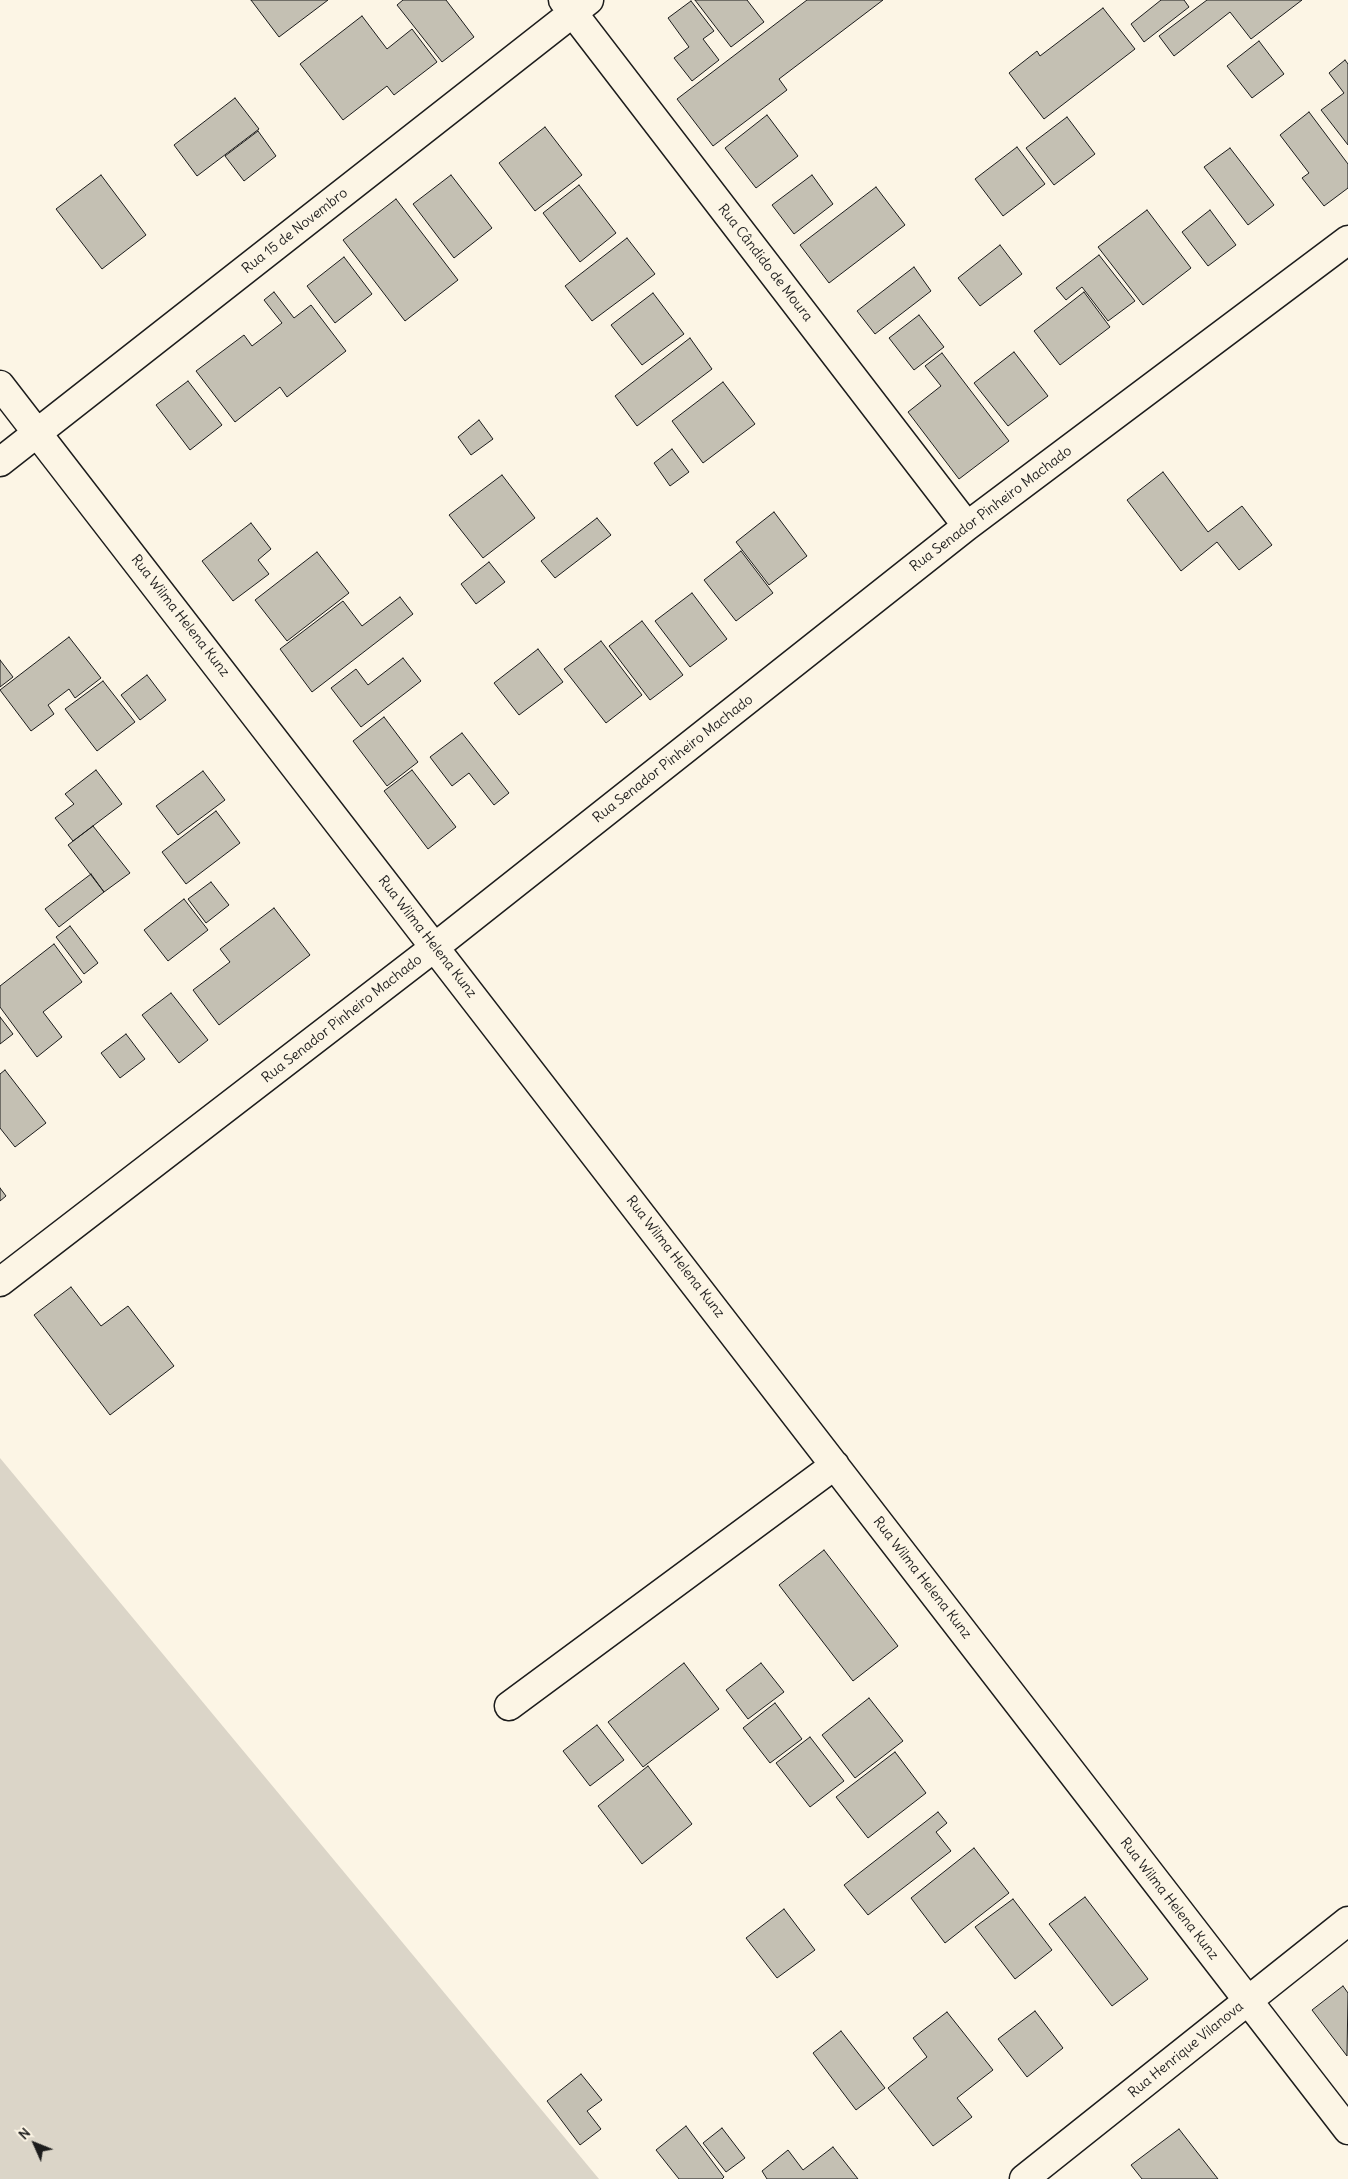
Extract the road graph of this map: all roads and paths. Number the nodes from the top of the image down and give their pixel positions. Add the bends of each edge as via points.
1 (575, 4) edge
2 (1348, 240) edge
3 (0, 385) edge
4 (38, 433) junction
5 (0, 462) edge
6 (967, 526) junction
7 (435, 947) junction
8 (0, 1282) edge
9 (835, 1465) junction
10 (509, 1706) dead end
11 (1348, 1921) edge
12 (1248, 2000) junction
13 (1348, 2130) edge
14 (1024, 2179) edge

1 - 4 street, Rua 15 de Novembro
1 - 6 street, Rua Cândido de Moura
2 - 6 street, Rua Senador Pinheiro Machado
3 - 4 street, Rua Wilma Helena Kunz
4 - 5 street, Rua 15 de Novembro
4 - 7 street, Rua Wilma Helena Kunz
6 - 7 street, Rua Senador Pinheiro Machado
7 - 8 street, Rua Senador Pinheiro Machado
7 - 9 street, Rua Wilma Helena Kunz
9 - 10 street
9 - 12 street, Rua Wilma Helena Kunz
11 - 12 street, Rua Henrique Vilanova
12 - 13 street, Rua Wilma Helena Kunz
12 - 14 street, Rua Henrique Vilanova

